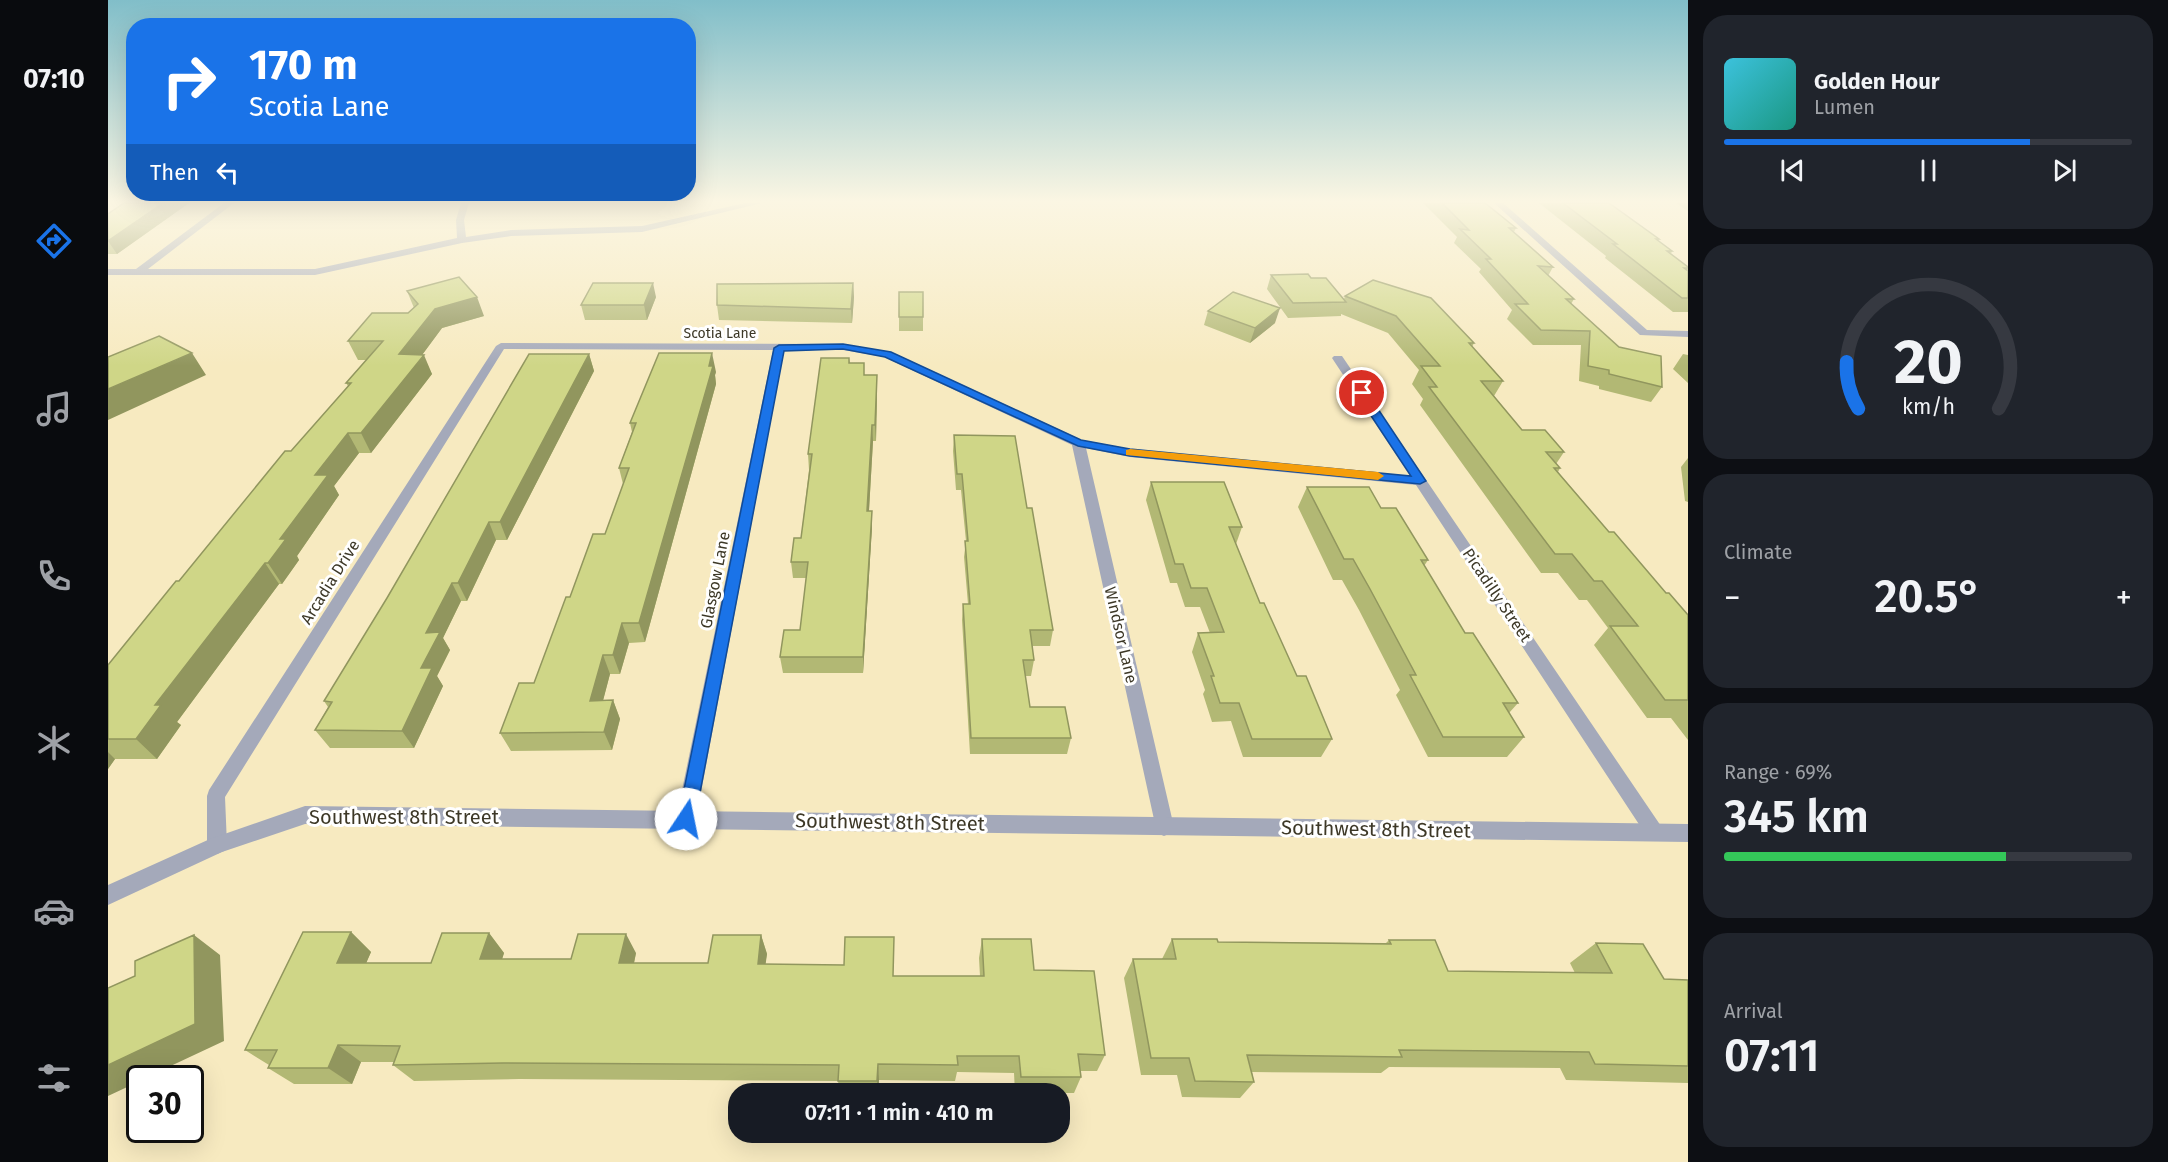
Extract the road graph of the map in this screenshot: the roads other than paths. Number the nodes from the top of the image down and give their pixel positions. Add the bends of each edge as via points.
1 (159, 257) edge
2 (383, 257) edge
3 (1559, 257) edge
4 (108, 272) edge
5 (138, 273) junction
6 (1688, 334) edge
7 (501, 346) joint
8 (779, 348) junction
9 (1338, 358) dead end
10 (1078, 442) junction
11 (1420, 481) junction
12 (686, 819) junction
13 (1164, 827) junction
14 (1655, 832) junction
15 (1688, 833) edge
16 (217, 845) junction
17 (108, 895) edge

1 - 5 street
2 - 5 street via 315,272
3 - 6 street via 1644,333
4 - 5 street
7 - 8 street, Scotia Lane
7 - 16 street, Arcadia Drive via 216,796
8 - 10 street, Scotia Lane via 843,346 887,354
8 - 12 street, Glasgow Lane
9 - 11 street, Picadilly Street
10 - 11 street, Scotia Lane via 1130,453
10 - 13 street, Windsor Lane
11 - 14 street, Picadilly Street
12 - 13 street, Southwest 8th Street
12 - 16 street, Southwest 8th Street via 304,815
13 - 14 street, Southwest 8th Street
14 - 15 street, Southwest 8th Street
16 - 17 street, Southwest 8th Street

